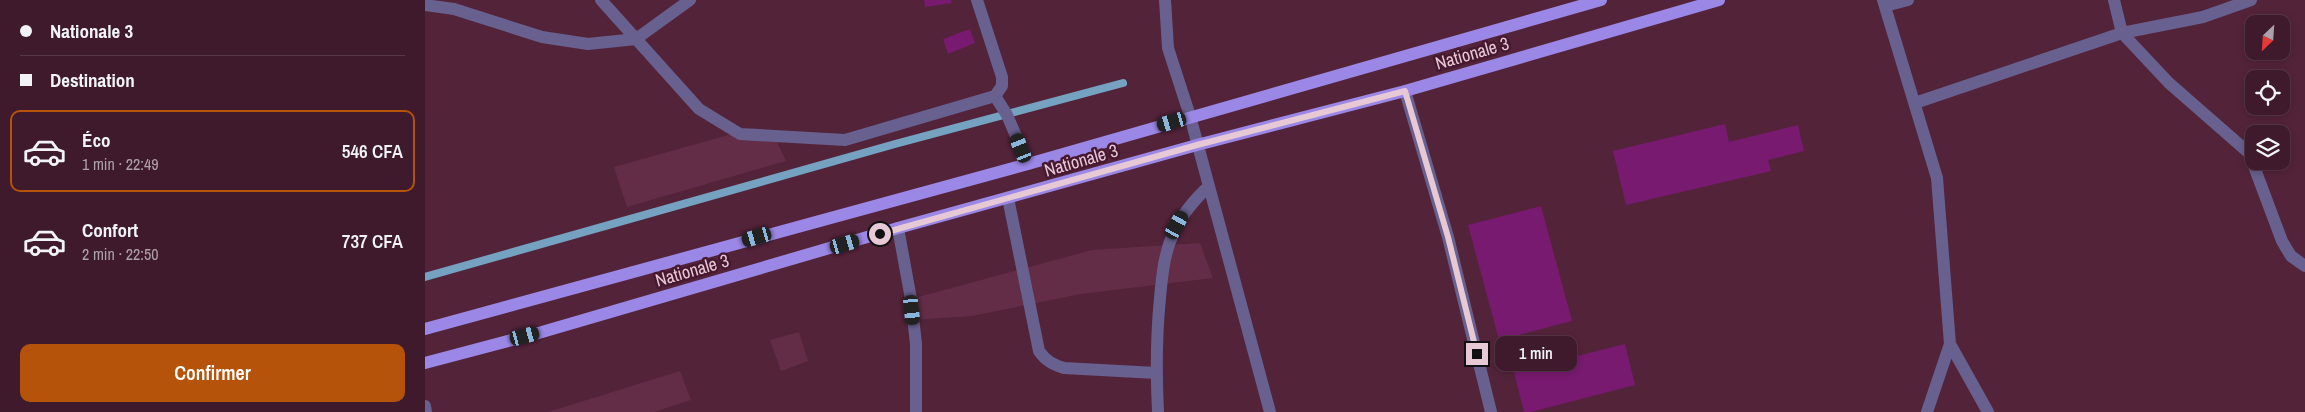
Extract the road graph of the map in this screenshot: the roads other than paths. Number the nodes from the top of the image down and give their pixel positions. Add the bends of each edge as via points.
1 (601, 0) edge
2 (690, 0) edge
3 (977, 0) edge
4 (1165, 0) edge
5 (1601, 0) edge
6 (1719, 0) edge
7 (1908, 0) edge
8 (2115, 0) edge
9 (2251, 0) edge
10 (1884, 3) edge
11 (425, 5) edge
12 (2121, 33) junction
13 (636, 39) junction
14 (1405, 91) junction
15 (995, 96) junction
16 (1915, 103) junction
17 (1190, 116) junction
18 (1197, 145) junction
19 (1028, 164) junction
20 (1209, 186) junction
21 (1008, 198) junction
22 (898, 228) junction
23 (2305, 266) edge
24 (425, 329) edge
25 (1950, 344) junction
26 (425, 363) edge
27 (1156, 373) junction
28 (425, 406) edge
29 (426, 412) edge
30 (916, 412) edge
31 (1157, 412) edge
32 (1271, 412) edge
33 (1491, 412) edge
34 (1927, 412) edge
35 (1988, 412) edge

1 - 13 street
2 - 13 street
3 - 15 street via 1002,77
4 - 17 street via 1168,48
5 - 17 main road
6 - 14 main road, Nationale 3
7 - 10 street
8 - 12 street
9 - 12 street via 2203,17
10 - 16 street
11 - 13 street via 454,8 551,38 588,44
12 - 16 street
12 - 23 street via 2169,83 2249,153 2282,241 2291,256
13 - 15 street via 699,109 740,134 845,140
14 - 18 main road, Nationale 3
14 - 33 street via 1448,237
15 - 19 street via 1007,115
16 - 25 street via 1937,178
17 - 18 street
17 - 19 main road
18 - 20 street
18 - 21 main road, Nationale 3
19 - 24 main road
20 - 27 street via 1194,199 1183,216 1167,252 1155,349
20 - 32 street
21 - 22 main road, Nationale 3
21 - 27 street via 1039,351 1045,360 1064,368
22 - 26 main road, Nationale 3
22 - 30 street via 916,344
25 - 34 street
25 - 35 street
27 - 31 street
28 - 29 street

